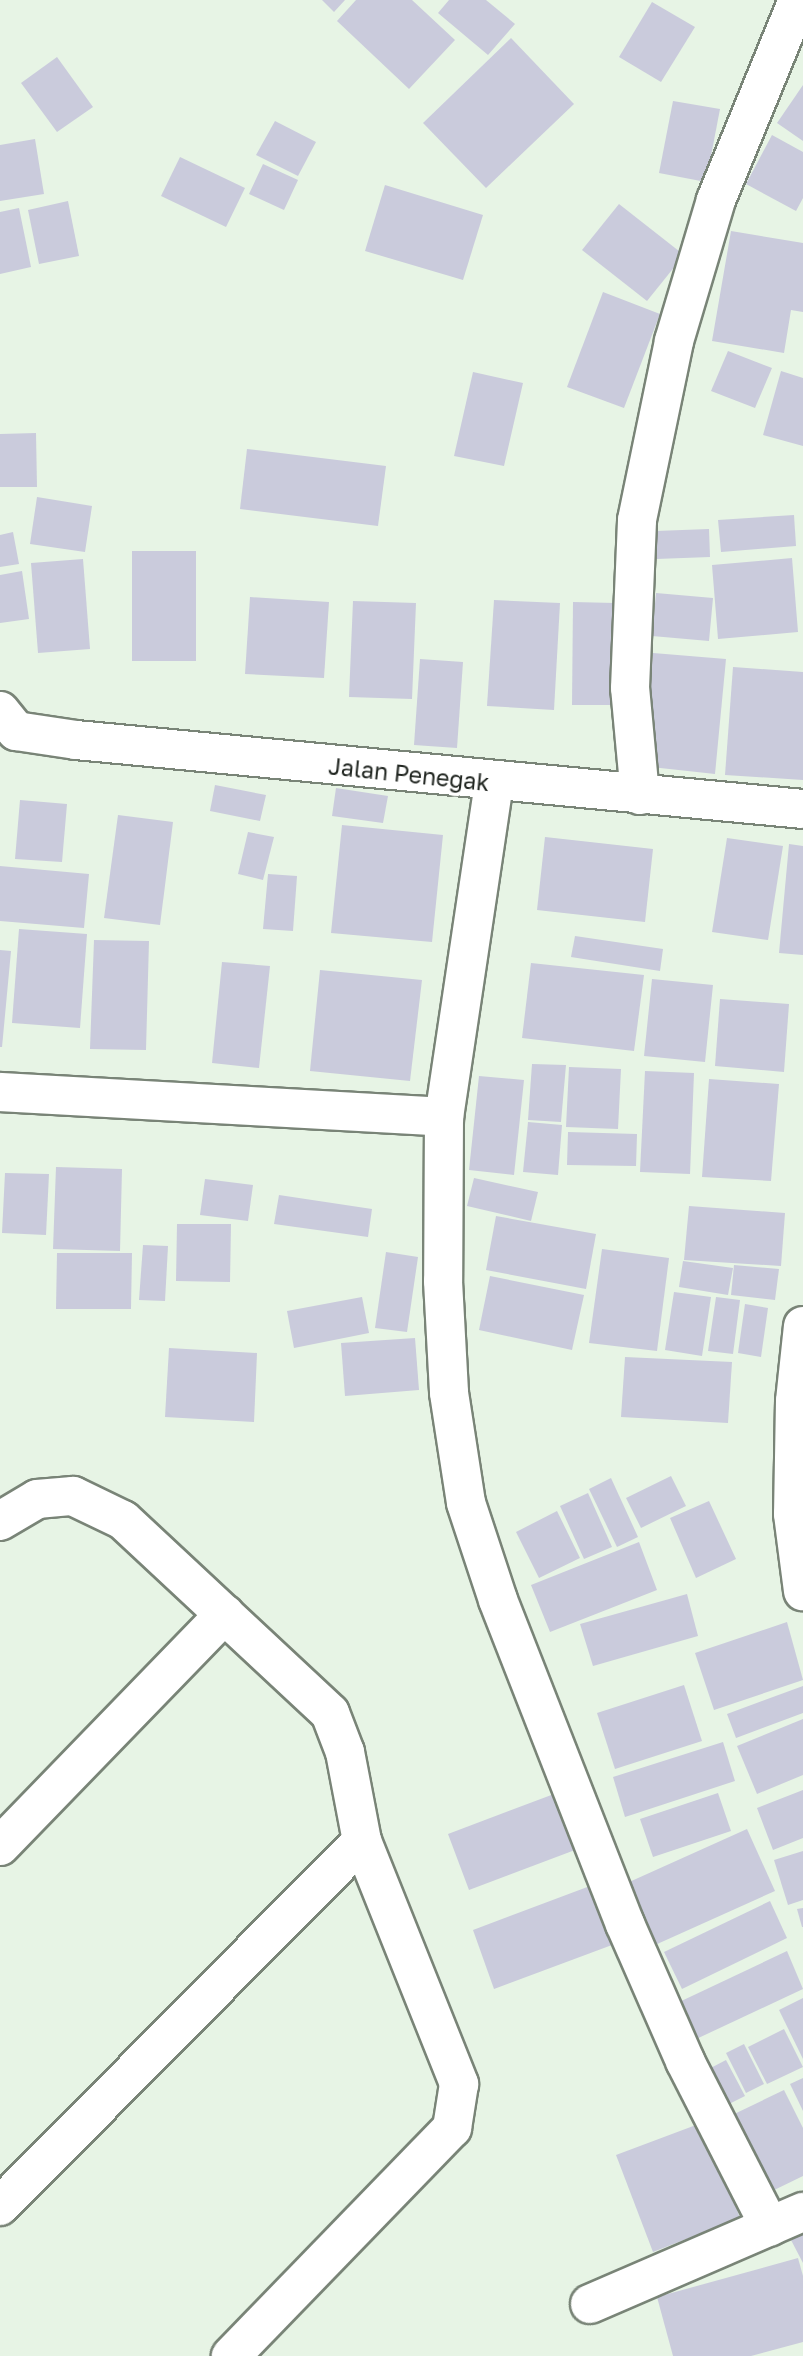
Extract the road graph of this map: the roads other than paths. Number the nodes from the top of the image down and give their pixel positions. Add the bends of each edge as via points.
1 (799, 0) edge
2 (5, 730) edge
3 (494, 783) junction
4 (640, 795) junction
5 (803, 809) edge
6 (0, 1092) edge
7 (444, 1117) junction
8 (803, 1326) edge
9 (0, 1521) edge
10 (803, 1591) edge
11 (225, 1614) junction
12 (362, 1841) junction
13 (0, 1846) edge
14 (0, 2206) edge
15 (786, 2220) edge
16 (590, 2304) dead end
17 (231, 2356) edge

1 - 4 street via 716,200 674,341 637,520 630,688
2 - 3 street, Jalan Penegak
3 - 4 street, Jalan Penegak
3 - 7 street
4 - 5 street, Jalan Penegak
6 - 7 street
7 - 15 street via 448,1368 466,1503 498,1600 625,1924 685,2061
8 - 10 street via 795,1401 793,1514
9 - 11 street via 37,1499 73,1496 123,1520
11 - 12 street via 330,1713 345,1752
11 - 13 street
12 - 14 street
12 - 17 street via 458,2084 457,2112 452,2128 439,2143
15 - 16 street

